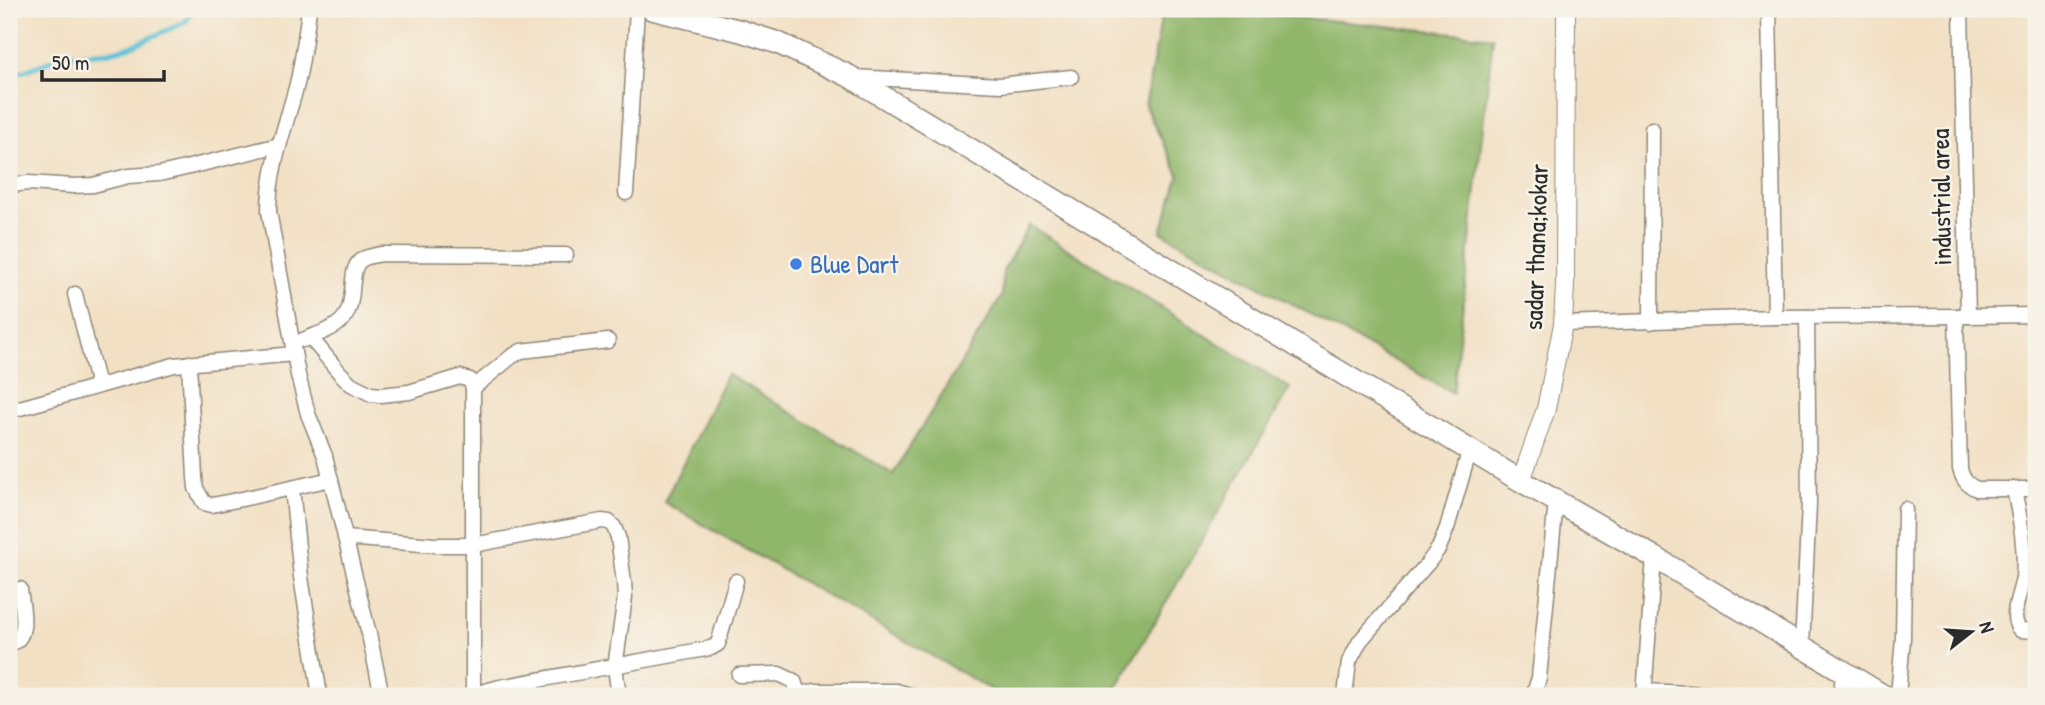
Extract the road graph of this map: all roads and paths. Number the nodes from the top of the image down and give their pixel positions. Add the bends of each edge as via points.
1 (309, 9) edge
2 (637, 9) edge
3 (658, 9) edge
4 (1566, 9) edge
5 (1769, 9) edge
6 (1961, 9) edge
7 (849, 76) junction
8 (1071, 77) dead end
9 (1652, 129) dead end
10 (279, 145) junction
11 (9, 185) edge
12 (626, 194) dead end
13 (566, 255) dead end
14 (75, 294) dead end
15 (2036, 315) edge
16 (1962, 316) junction
17 (1775, 317) junction
18 (1807, 317) junction
19 (1650, 322) junction
20 (1563, 324) junction
21 (310, 337) junction
22 (608, 341) dead end
23 (293, 349) junction
24 (189, 363) junction
25 (98, 386) junction
26 (473, 387) junction
27 (9, 411) edge
28 (1470, 449) junction
29 (331, 480) junction
30 (1521, 481) junction
31 (292, 488) junction
32 (2014, 489) junction
33 (2036, 489) edge
34 (1556, 501) junction
35 (1905, 509) dead end
36 (345, 538) junction
37 (473, 545) junction
38 (1654, 558) junction
39 (736, 581) dead end
40 (20, 589) dead end
41 (2036, 631) edge
42 (9, 645) edge
43 (1802, 646) junction
44 (615, 667) junction
45 (1843, 671) junction
46 (739, 675) dead end
47 (1644, 694) edge
48 (320, 696) edge
49 (382, 696) edge
50 (473, 696) edge
51 (478, 696) edge
52 (619, 696) edge
53 (800, 696) edge
54 (913, 696) edge
55 (1345, 696) edge
56 (1533, 696) edge
57 (1715, 696) edge
58 (1842, 696) edge
59 (1884, 696) edge
60 (1898, 696) edge

1 - 10 street via 297,84
2 - 12 street
3 - 7 main road via 778,43
4 - 20 street, sadar thana;kokar
5 - 17 street
6 - 16 street, industrial area
7 - 8 street via 1000,85
7 - 28 main road
9 - 19 street
10 - 11 street via 159,174 85,186
10 - 23 street via 268,211
13 - 21 street via 368,257 355,267 351,302 341,323
14 - 25 street
15 - 16 street
16 - 18 street
16 - 32 street, industrial area via 1960,470 1969,486 1977,489
17 - 18 street
17 - 19 street
18 - 43 street via 1809,505
19 - 20 street
20 - 30 street, sadar thana;kokar via 1546,409
21 - 23 street
21 - 26 street via 351,384 372,394 409,392 460,377 470,380
22 - 26 street via 521,351
23 - 24 street
23 - 29 street via 308,414
24 - 25 street
24 - 31 street via 200,499 212,505
25 - 27 street
26 - 37 street
28 - 30 main road
28 - 55 street via 1439,548 1360,641 1349,662
29 - 31 street
29 - 36 street
30 - 34 main road
31 - 48 street
32 - 33 street, industrial area
32 - 41 street via 2024,548 2016,625 2020,630
34 - 38 main road
34 - 56 street via 1541,667
35 - 60 street
36 - 37 street
36 - 49 street
37 - 44 street via 609,522 618,537 625,597
37 - 50 street
38 - 43 main road
38 - 47 street
39 - 44 street via 718,644
40 - 42 street via 23,627 21,637
43 - 45 main road
44 - 51 street via 500,687
44 - 52 street
45 - 58 street
45 - 59 main road
46 - 53 street via 779,674 794,681
47 - 57 street
53 - 54 street via 816,691 896,691

